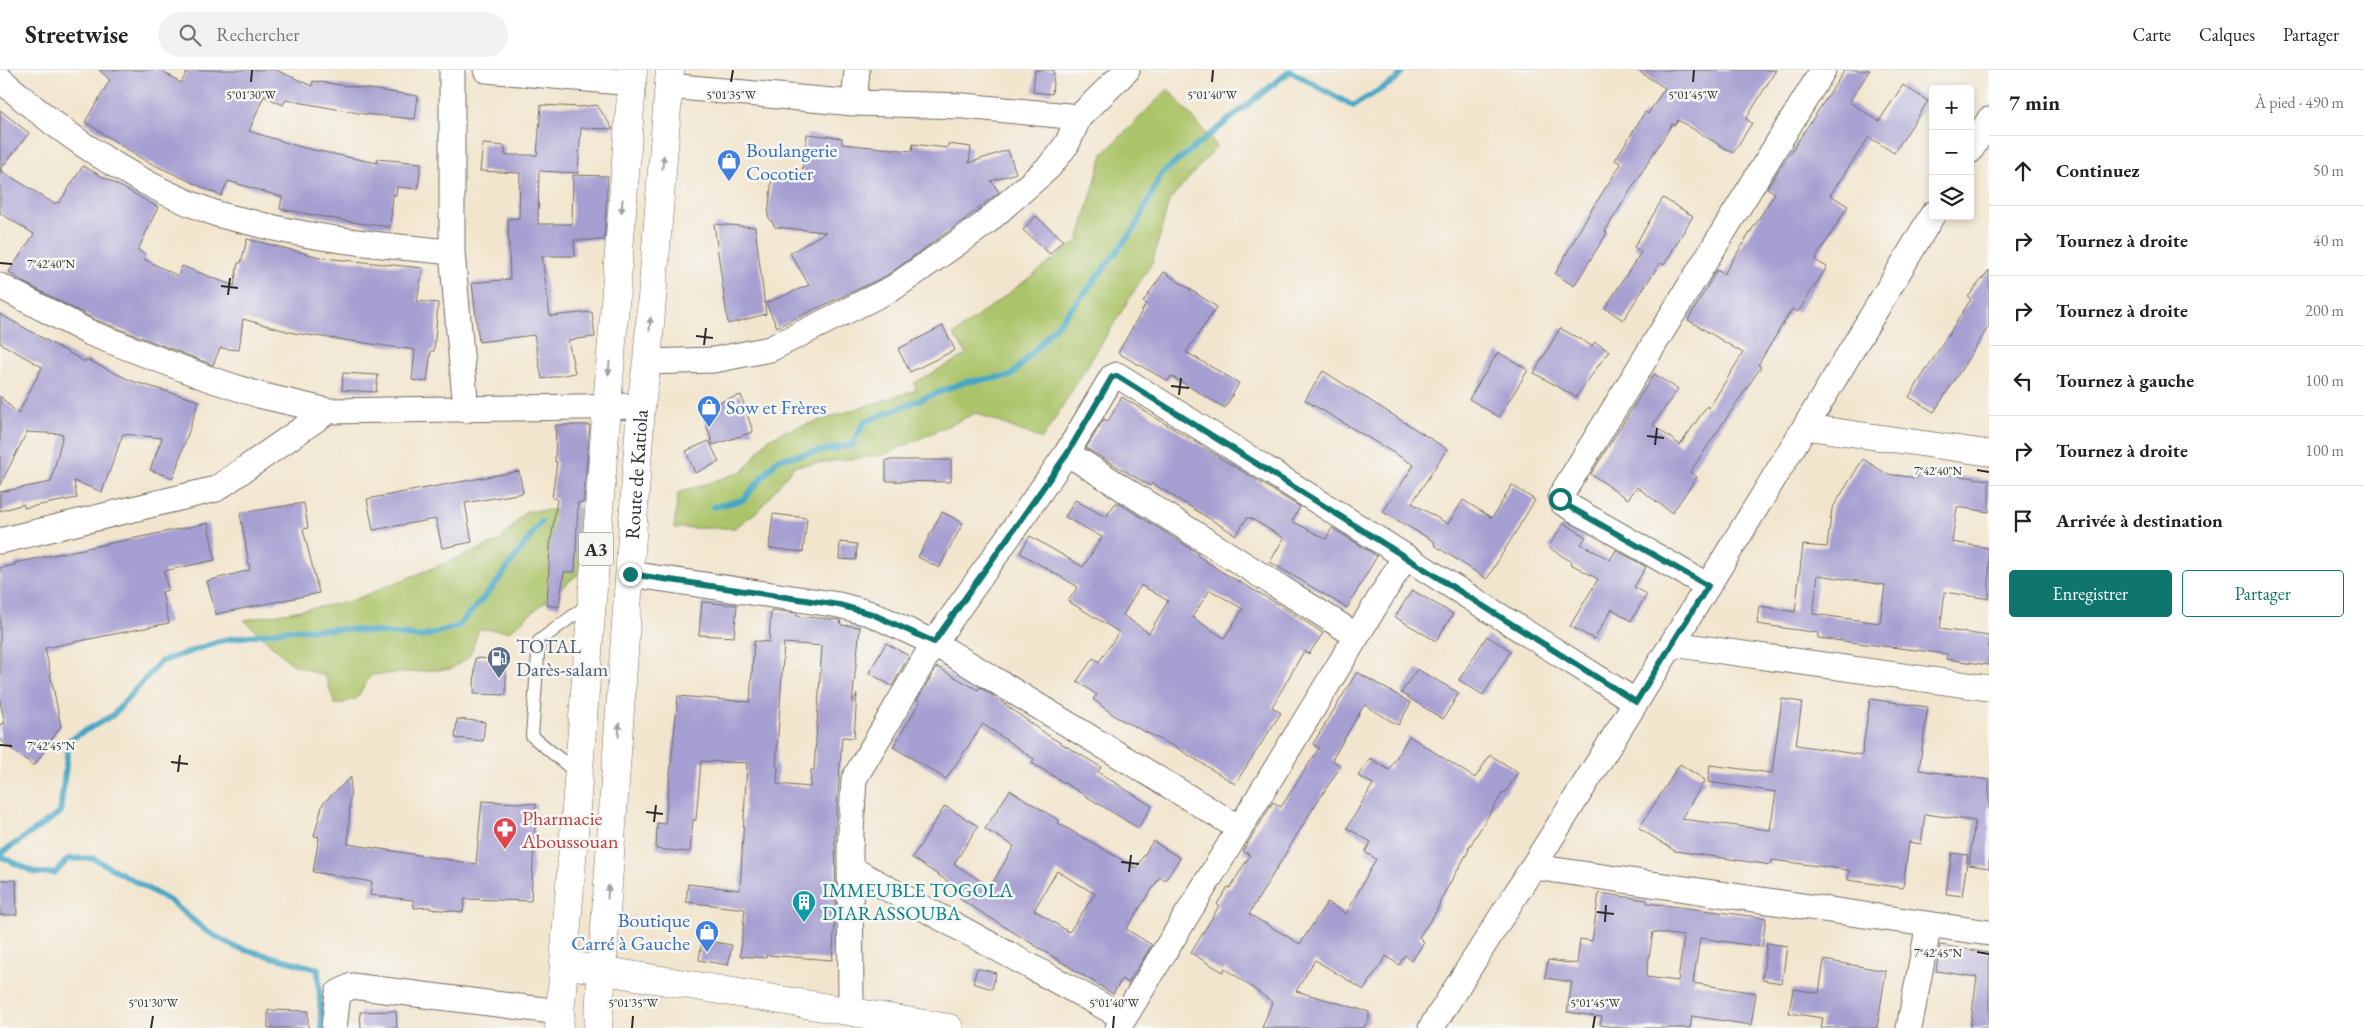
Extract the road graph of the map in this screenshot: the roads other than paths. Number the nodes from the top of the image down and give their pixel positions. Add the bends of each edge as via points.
1 (452, 70) edge
2 (486, 70) edge
3 (857, 70) edge
4 (1127, 70) edge
5 (1823, 70) edge
6 (632, 76) edge
7 (670, 78) edge
8 (0, 79) edge
9 (854, 103) junction
10 (1079, 117) junction
11 (1989, 120) edge
12 (1974, 145) edge
13 (1929, 220) edge
14 (452, 252) junction
15 (0, 286) edge
16 (648, 362) junction
17 (641, 406) junction
18 (606, 407) junction
19 (466, 410) junction
20 (328, 411) junction
21 (1806, 427) junction
22 (1989, 453) edge
23 (1067, 454) junction
24 (0, 541) edge
25 (1405, 557) junction
26 (630, 574) junction
27 (1708, 586) junction
28 (592, 602) junction
29 (1356, 636) junction
30 (934, 642) junction
31 (1672, 644) junction
32 (1989, 688) edge
33 (1636, 702) junction
34 (579, 776) junction
35 (1239, 828) junction
36 (1534, 866) junction
37 (850, 868) junction
38 (1929, 924) junction
39 (1989, 933) edge
40 (564, 964) junction
41 (603, 969) junction
42 (842, 1017) edge
43 (560, 1020) edge
44 (1121, 1022) edge
45 (334, 1028) edge
46 (598, 1028) edge
47 (949, 1028) edge
48 (1431, 1028) edge
49 (1909, 1028) edge

1 - 14 street
2 - 6 street
3 - 9 street
4 - 10 street
5 - 27 street via 1561,495 1563,503
6 -> 18 main road, Route de Katiola / A3
7 - 9 street
16 -> 7 main road, Route de Katiola / A3
8 - 14 street via 38,113 114,164 165,192 219,214 301,234
9 - 10 street via 964,106
10 - 16 street via 1067,144 1049,167 983,225 893,288 770,349 714,360
11 - 12 street
13 - 21 street
14 - 19 street
15 - 20 street via 90,334 260,395
16 - 17 main road, Route de Katiola / A3
17 - 18 street
17 - 26 main road, Route de Katiola / A3
18 - 19 street
18 - 28 main road, Route de Katiola / A3
19 - 20 street
20 - 24 street via 216,489
21 - 22 street
21 - 27 street
23 - 25 street via 1112,377 1117,376
23 - 29 street
23 - 30 street
25 - 29 street
25 - 33 street
26 - 30 street via 839,605 872,614
41 -> 26 main road, Route de Katiola / A3
27 - 31 street
28 - 34 main road, Route de Katiola / A3
28 - 34 lane via 539,640 532,726 532,736
29 - 35 street
30 - 35 street
30 - 37 street via 854,780
31 - 32 street
31 - 33 street
33 - 36 street
34 - 40 main road, Route de Katiola / A3
35 - 44 street
36 - 38 street
36 - 48 street
37 - 42 street
37 - 44 street
38 - 39 street
38 - 49 street
40 - 41 main road
40 - 43 main road, Route de Katiola / A3
41 - 42 main road
41 - 46 main road, Route de Katiola / A3
42 - 47 main road
43 - 45 street via 352,986 338,993

